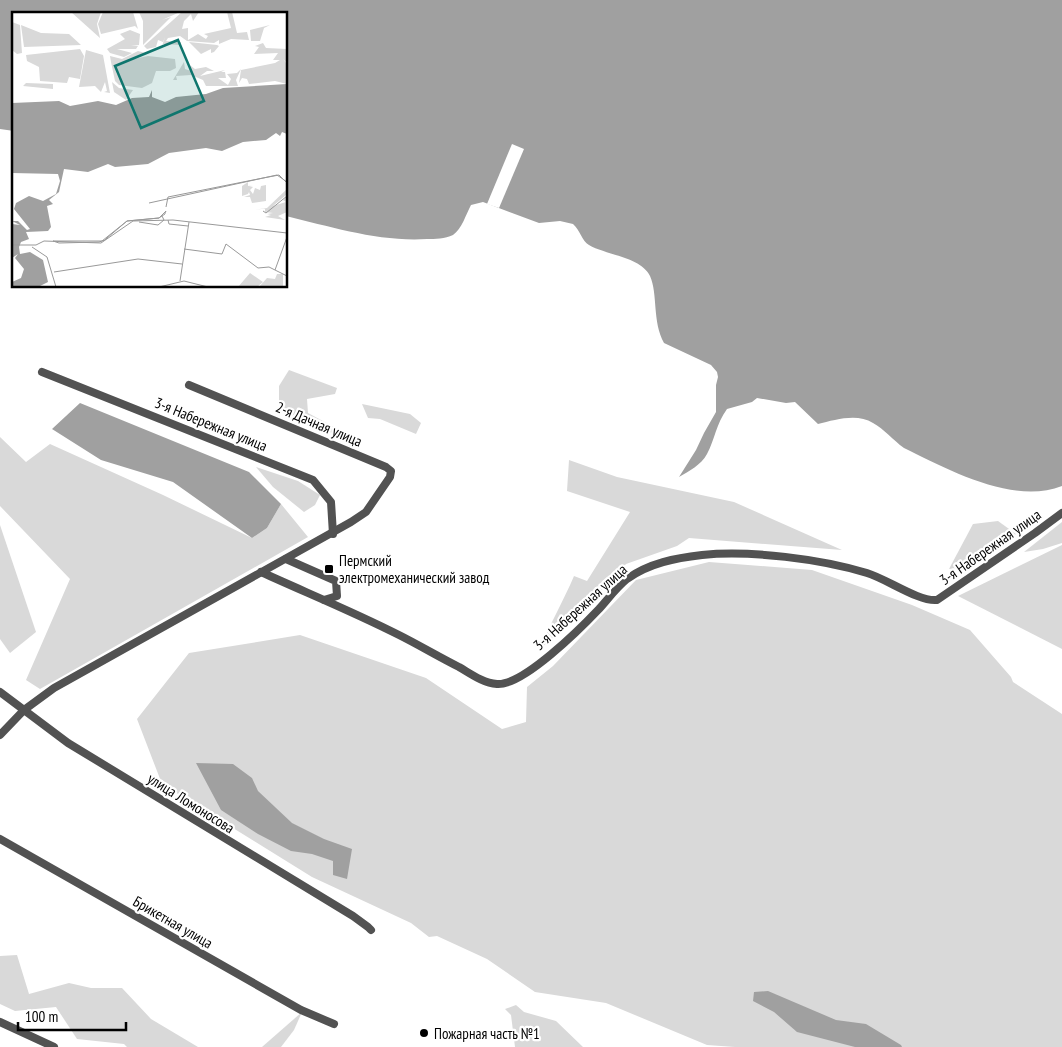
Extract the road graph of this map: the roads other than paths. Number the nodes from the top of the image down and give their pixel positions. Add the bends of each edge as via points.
1 (42, 372) dead end
2 (189, 385) dead end
3 (1062, 513) edge
4 (333, 534) junction
5 (286, 559) junction
6 (261, 572) junction
7 (324, 600) junction
8 (0, 692) edge
9 (24, 710) junction
10 (0, 735) edge
11 (0, 839) edge
12 (371, 930) dead end
13 (0, 1022) edge
14 (334, 1024) dead end
15 (54, 1047) edge

1 - 4 street, 3-я Набережная улица via 313,480 331,502
2 - 4 street, 2-я Дачная улица via 390,469 390,477 366,512
3 - 7 street, 3-я Набережная улица via 937,600 922,598 867,573 818,562 749,554 672,559 627,580 571,637 516,679 504,684 484,681 398,634
4 - 5 street
5 - 6 street
5 - 7 street via 336,581 337,596
6 - 7 street, 3-я Набережная улица
6 - 9 street via 54,688
8 - 9 street, улица Ломоносова
9 - 10 street
9 - 12 street, улица Ломоносова via 68,743
11 - 14 street, Брикетная улица via 301,1010
13 - 15 street

